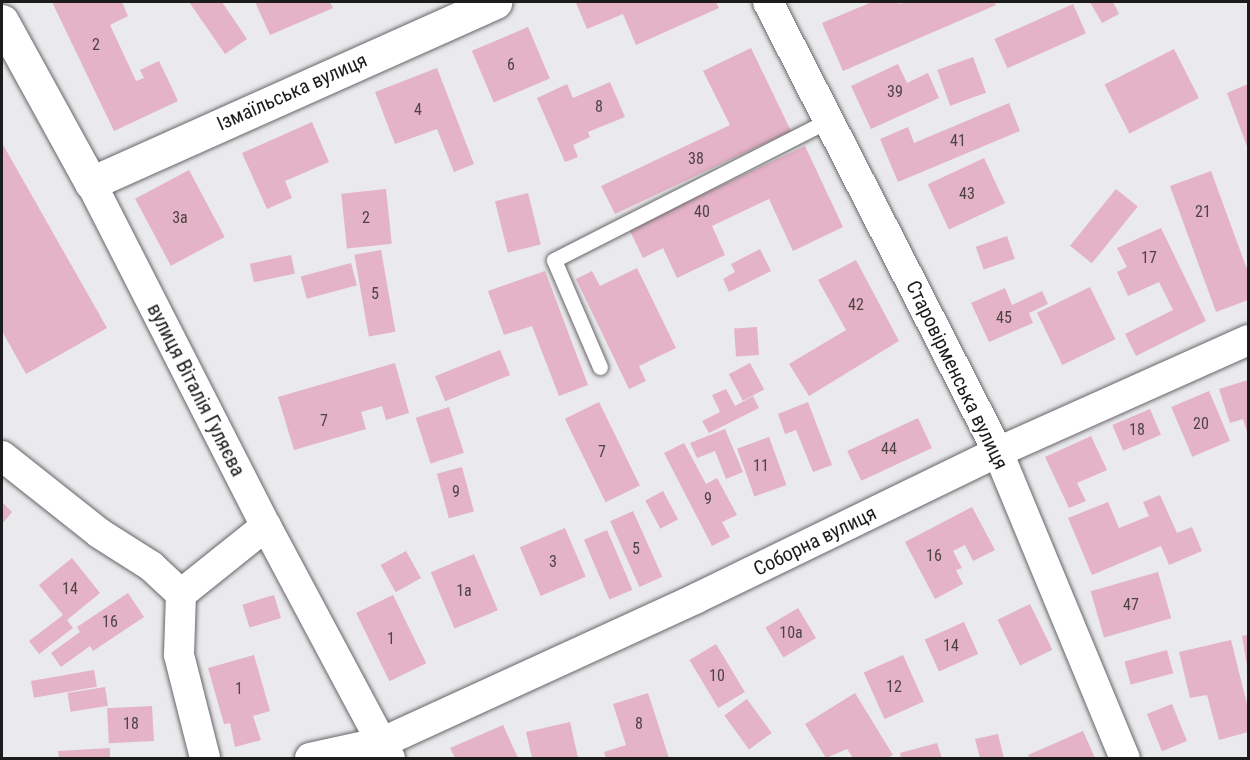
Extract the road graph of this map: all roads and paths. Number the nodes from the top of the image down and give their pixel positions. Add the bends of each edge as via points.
1 (495, 2) edge
2 (768, 2) edge
3 (2, 21) edge
4 (829, 120) junction
5 (91, 183) junction
6 (1248, 340) edge
7 (600, 367) dead end
8 (998, 452) junction
9 (2, 456) edge
10 (266, 525) junction
11 (181, 594) junction
12 (387, 750) edge
13 (205, 759) edge
14 (310, 759) edge
15 (1125, 759) edge

1 - 5 main road, Ізмаїльська вулиця
2 - 4 street, Старовірменська вулиця
3 - 5 main road, вулиця Віталія Гуляєва
4 - 7 lane via 554,260
4 - 8 street, Старовірменська вулиця
5 - 10 street, вулиця Віталія Гуляєва
6 - 8 street, Соборна вулиця
8 - 12 street, Соборна вулиця
8 - 15 street, Старовірменська вулиця
9 - 11 street via 99,533 152,566
10 - 11 street
10 - 12 street, вулиця Віталія Гуляєва
11 - 13 street via 180,655
12 - 14 street, Соборна вулиця

